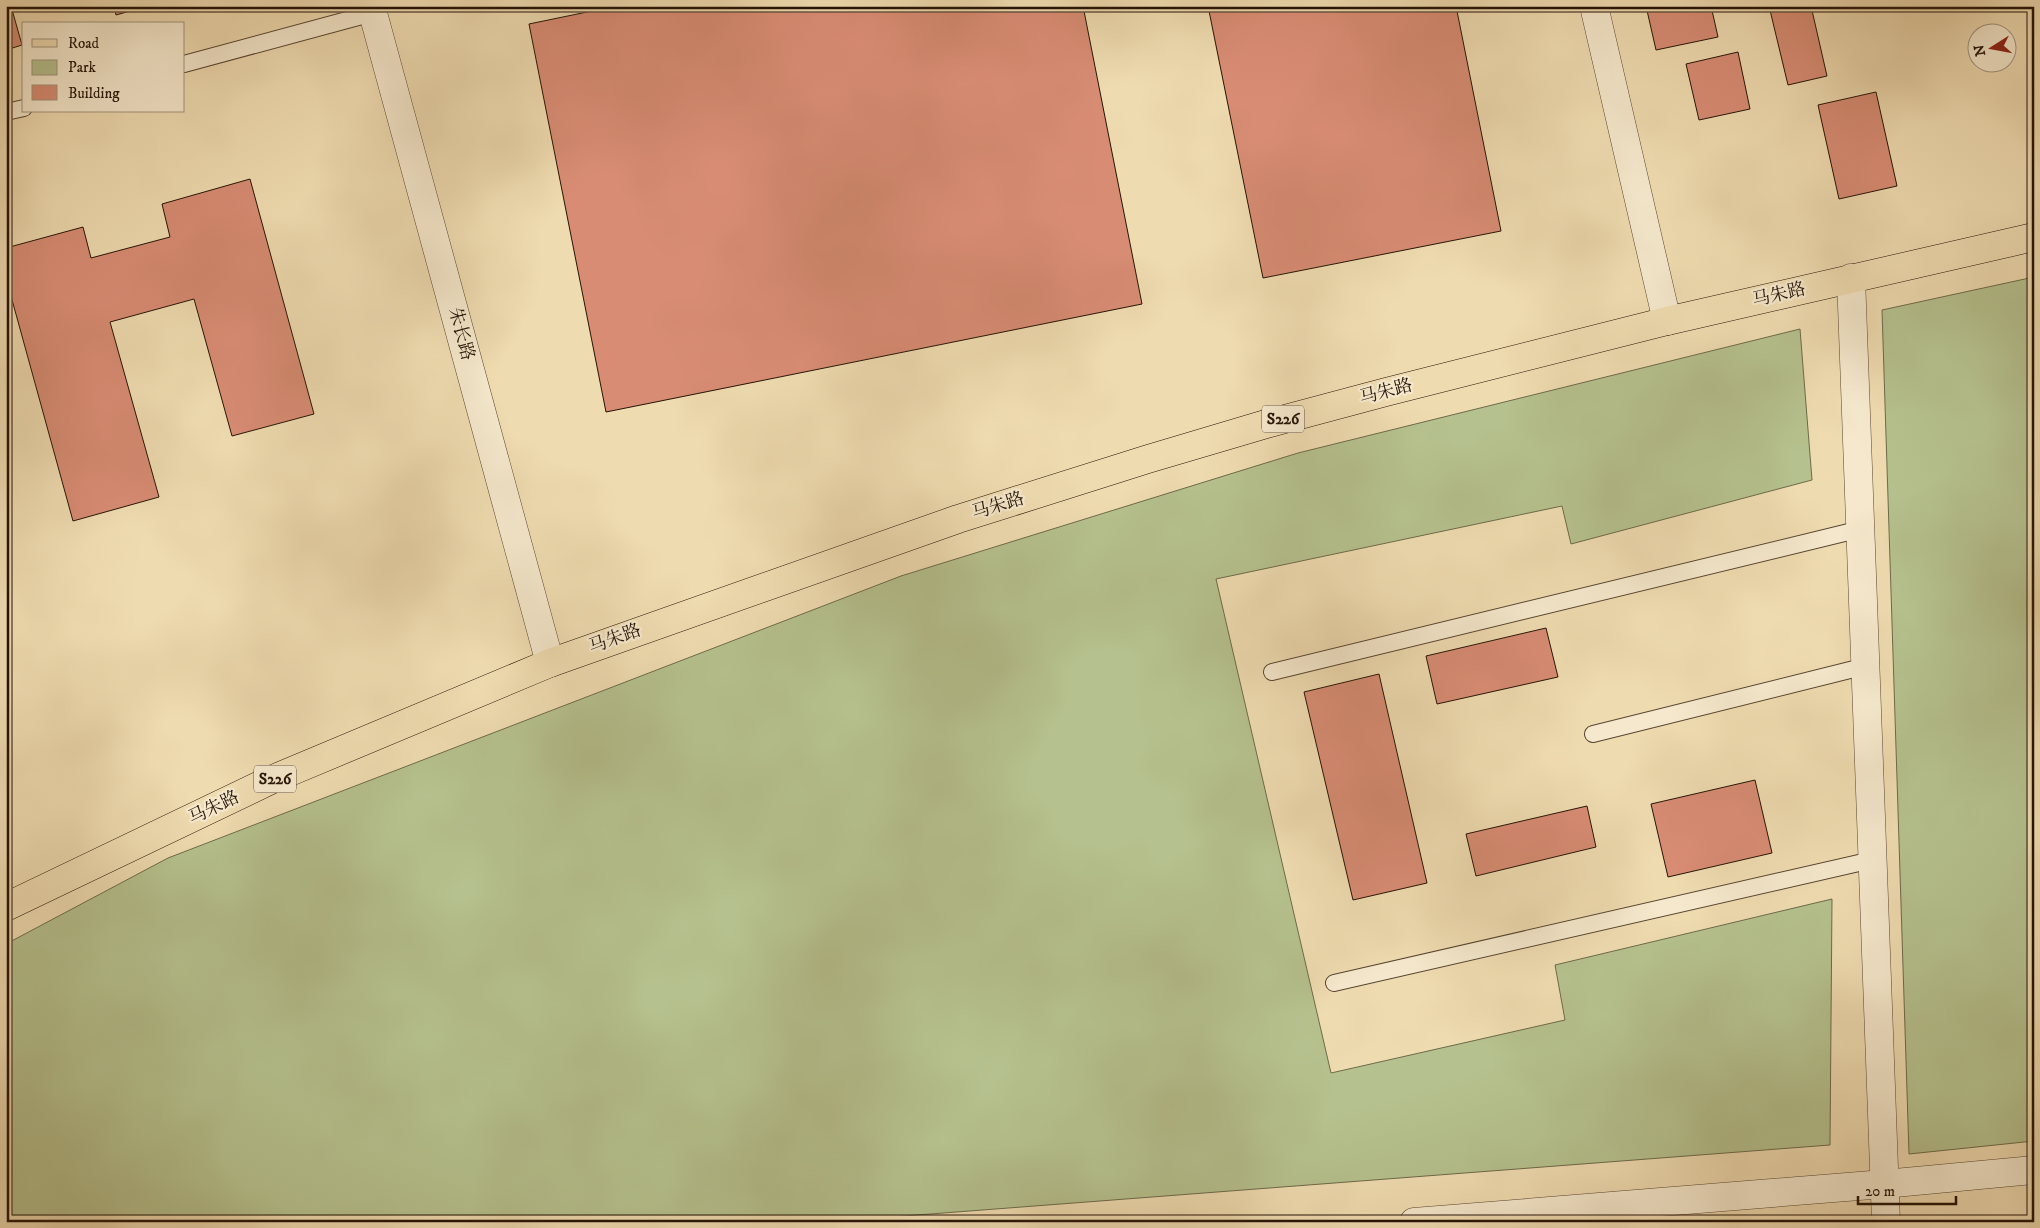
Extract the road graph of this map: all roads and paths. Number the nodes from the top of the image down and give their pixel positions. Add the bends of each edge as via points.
1 (1594, 6) edge
2 (372, 10) edge
3 (185, 64) edge
4 (22, 108) edge
5 (6, 112) edge
6 (2034, 237) edge
7 (1851, 278) junction
8 (1667, 321) junction
9 (1861, 529) junction
10 (550, 663) junction
11 (1866, 666) junction
12 (1272, 672) dead end
13 (1593, 734) dead end
14 (1872, 860) junction
15 (6, 907) edge
16 (1334, 983) dead end
17 (2034, 1170) edge
18 (1884, 1184) junction
19 (1414, 1222) edge
20 (1886, 1222) edge

1 - 8 street
2 - 3 lane
2 - 10 street, 朱长路
4 - 5 lane
6 - 7 main road, 马朱路 / S226
7 - 8 main road, 马朱路 / S226
7 - 9 street
8 - 10 main road, 马朱路 / S226 via 1386,392 1148,459 958,519
9 - 11 street
9 - 12 lane
10 - 15 main road, 马朱路 / S226 via 273,779
11 - 13 lane
11 - 14 street
14 - 16 lane
14 - 18 street
17 - 18 street
18 - 19 street
18 - 20 street

